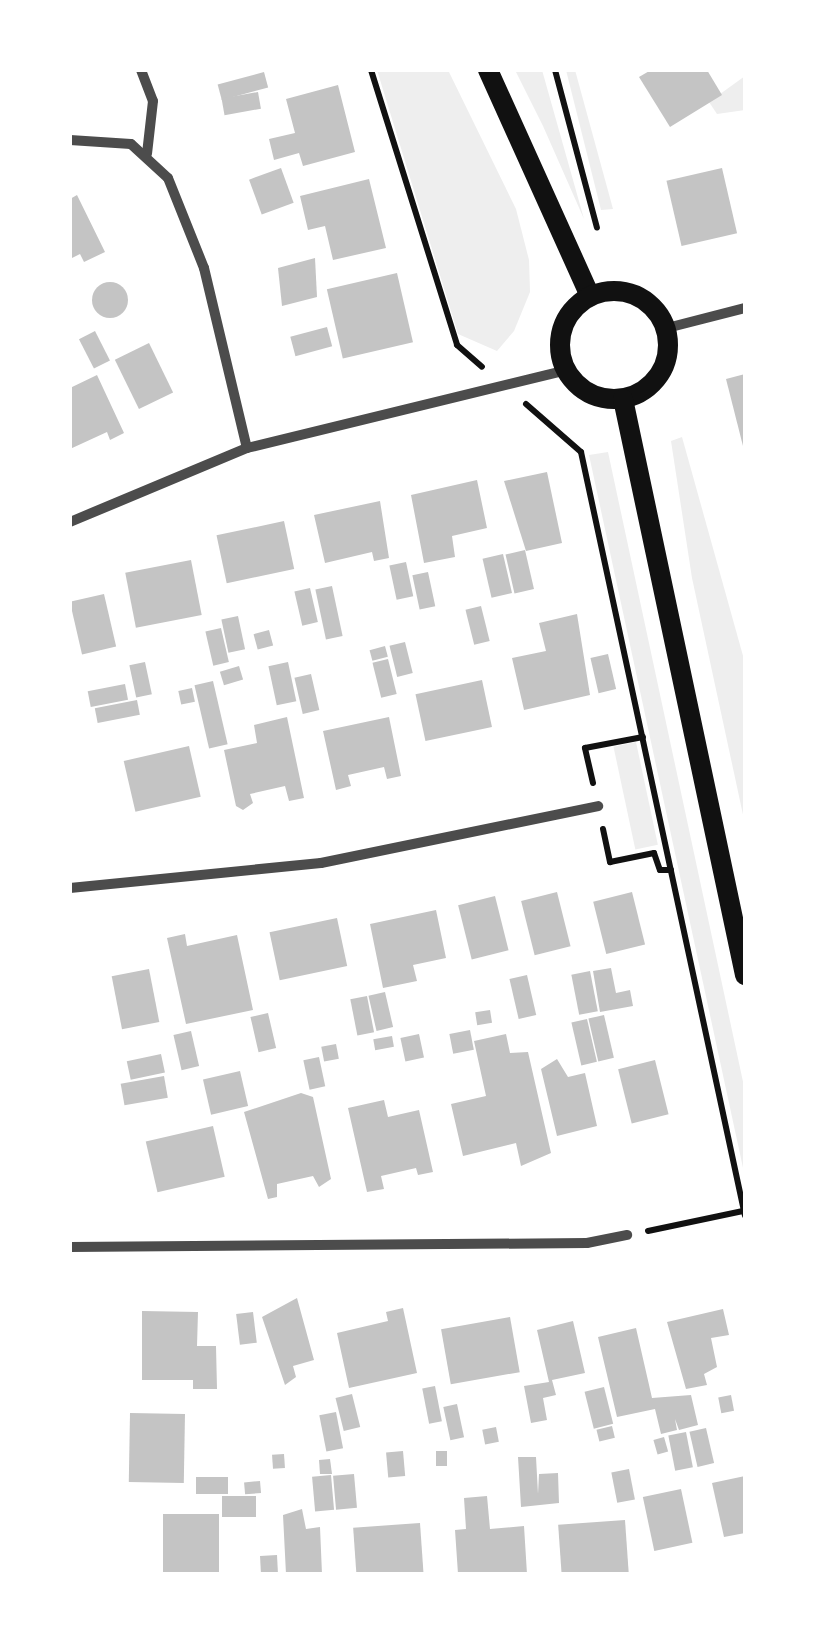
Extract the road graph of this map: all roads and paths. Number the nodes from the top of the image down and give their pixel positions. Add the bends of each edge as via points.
1 (141, 70) edge
2 (371, 70) edge
3 (488, 70) edge
4 (554, 70) edge
5 (70, 140) edge
6 (147, 154) junction
7 (577, 262) junction
8 (590, 296) junction
9 (745, 308) edge
10 (666, 328) junction
11 (566, 370) junction
12 (505, 386) junction
13 (623, 399) junction
14 (248, 448) junction
15 (70, 522) edge
16 (644, 736) junction
17 (598, 806) junction
18 (672, 870) junction
19 (70, 888) edge
20 (745, 975) edge
21 (744, 1213) edge
22 (627, 1235) joint
23 (70, 1247) edge

1 - 6 street via 153,100
2 - 12 path via 457,346
3 - 7 main road
4 - 7 path via 599,235
5 - 6 street via 114,139
6 - 14 street via 168,178 201,261
7 - 8 main road
8 - 10 main road via 626,291 658,311
8 - 11 main road via 565,321
9 - 10 street
10 - 13 main road via 665,365 640,392
11 - 12 street
11 - 13 main road via 585,390
12 - 14 street
12 - 16 path via 581,452
13 - 20 main road
14 - 15 street
16 - 17 path via 585,748
16 - 18 path
17 - 18 path via 610,862 654,853 660,870
17 - 19 street via 322,863
18 - 21 path
21 - 22 path
22 - 23 street via 587,1243

